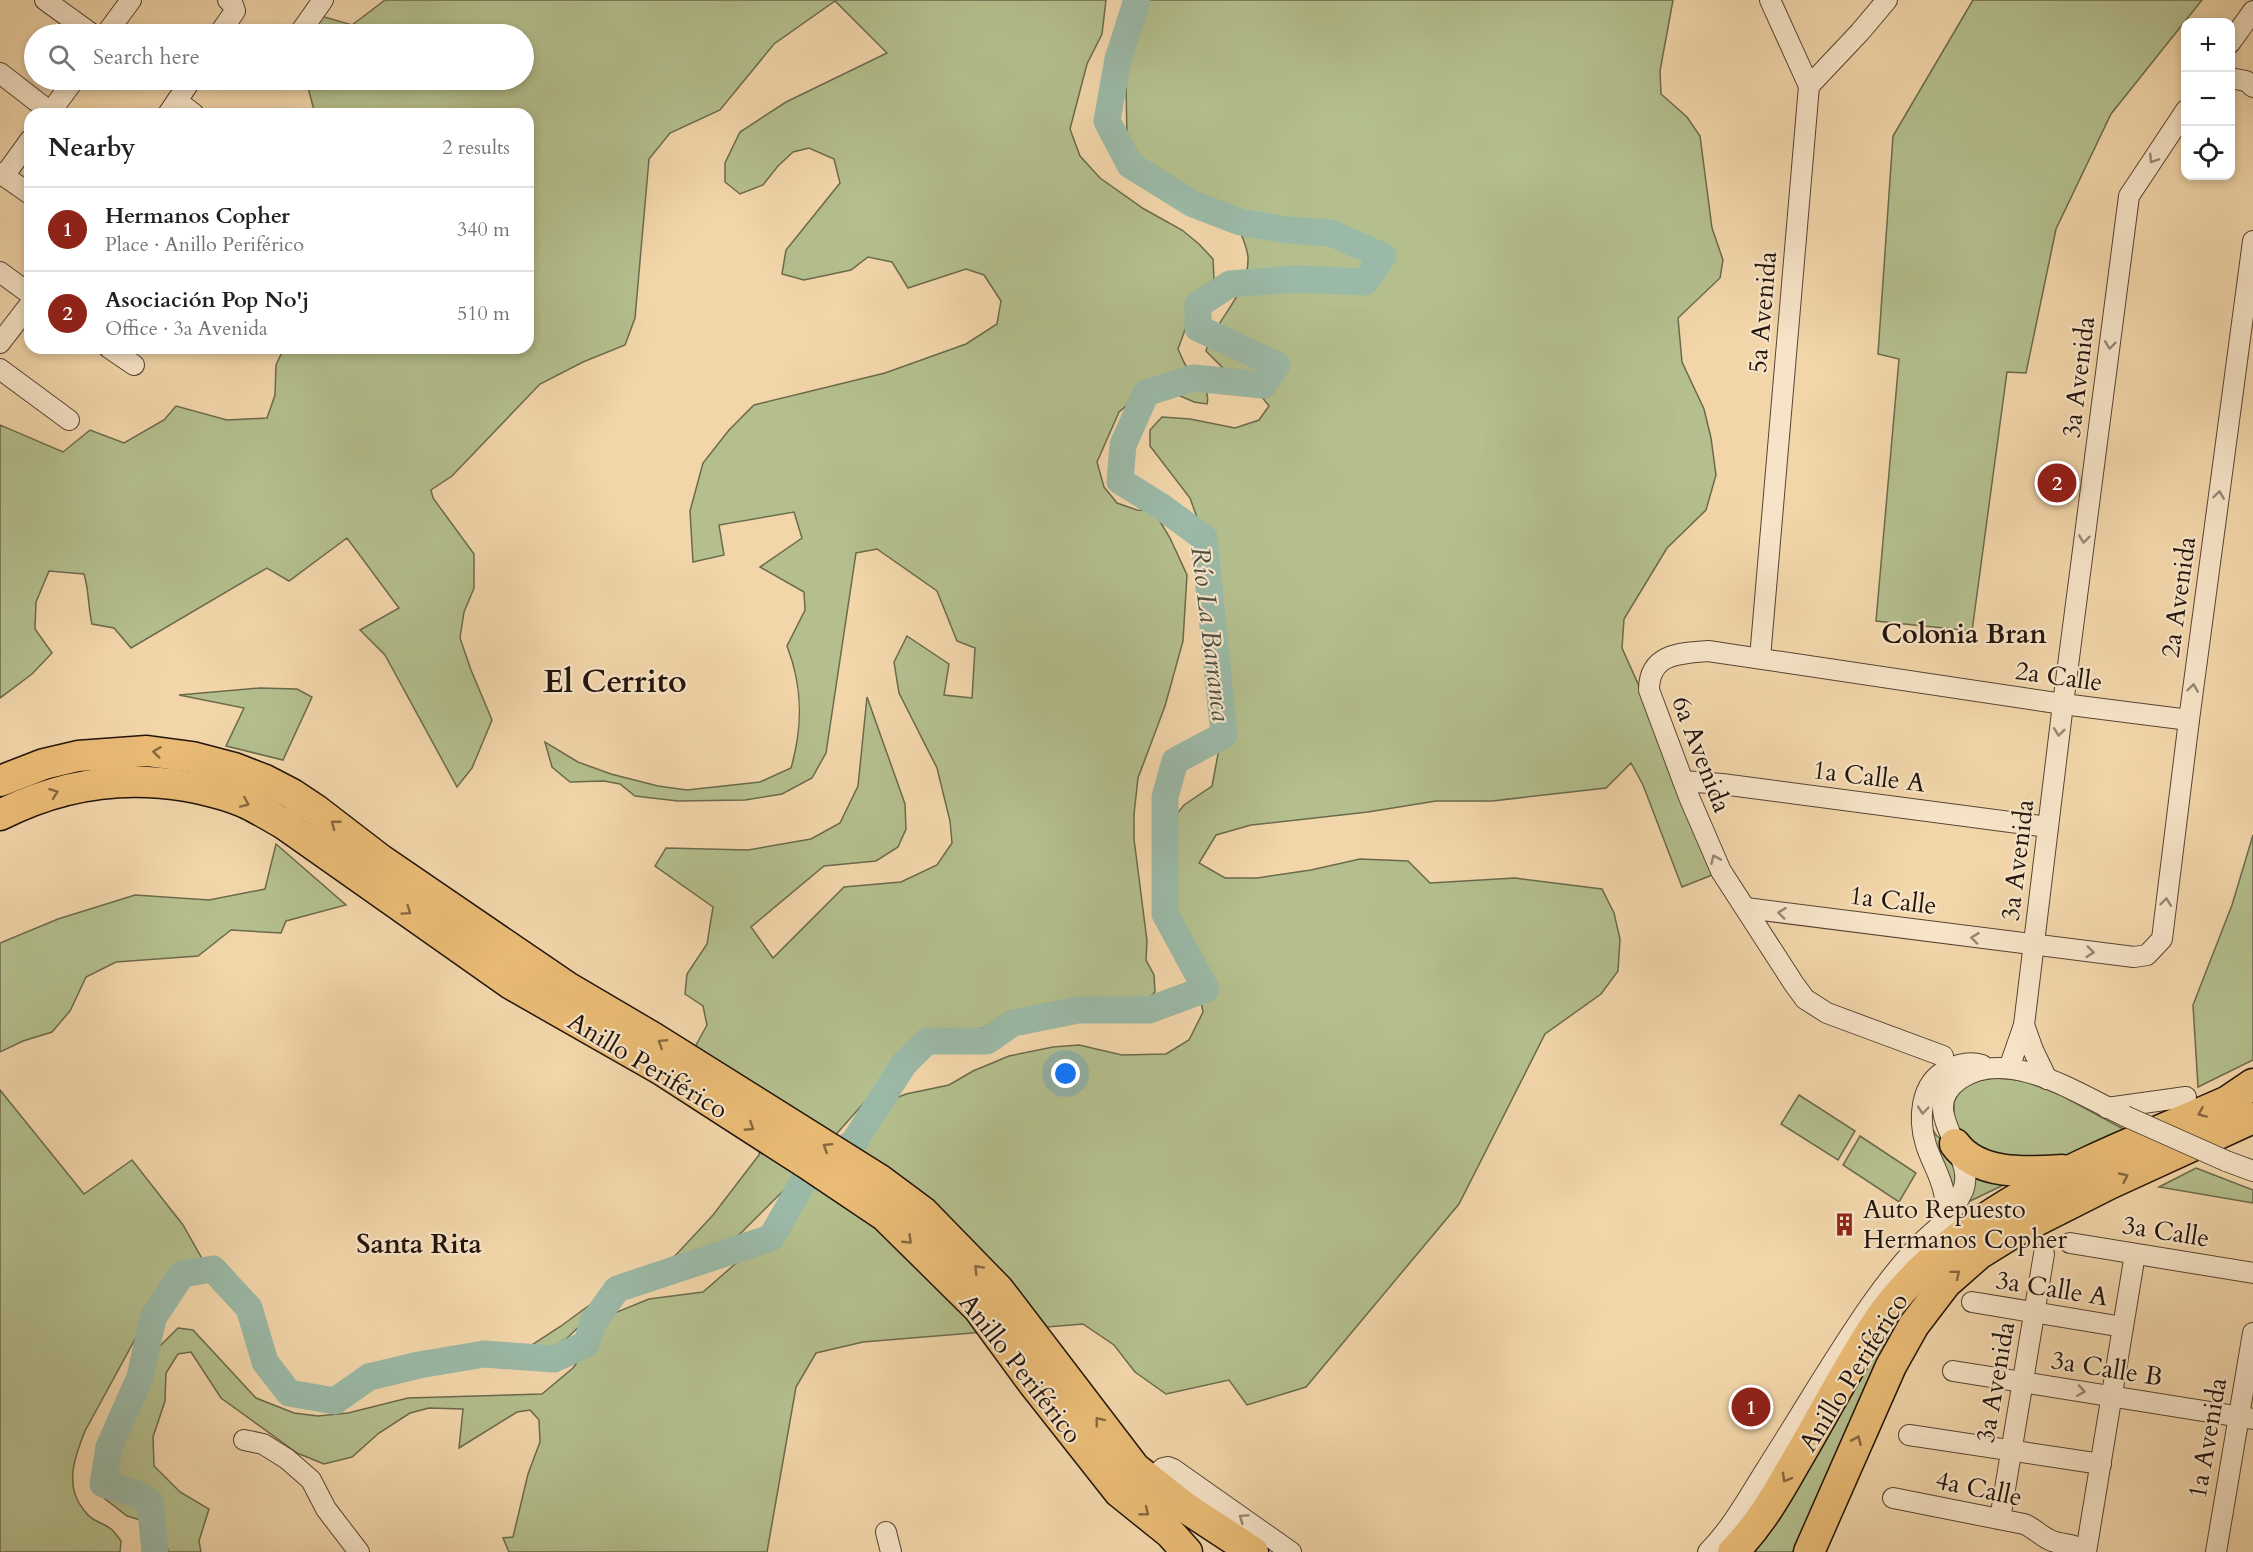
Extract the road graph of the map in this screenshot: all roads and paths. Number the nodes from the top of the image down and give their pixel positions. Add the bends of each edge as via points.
1 (45, 0) edge
2 (131, 0) edge
3 (323, 0) edge
4 (1770, 0) edge
5 (1887, 0) edge
6 (231, 6) edge
7 (2253, 11) edge
8 (78, 24) edge
9 (113, 24) edge
10 (226, 24) edge
11 (306, 24) edge
12 (2235, 37) edge
13 (0, 73) edge
14 (2235, 79) edge
15 (1809, 86) junction
16 (2253, 87) edge
17 (67, 90) edge
18 (184, 90) edge
19 (45, 108) edge
20 (54, 108) edge
21 (172, 108) edge
22 (2181, 118) edge
23 (24, 148) edge
24 (2, 175) edge
25 (24, 190) edge
26 (2253, 241) edge
27 (0, 272) edge
28 (24, 290) edge
29 (24, 312) edge
30 (0, 343) edge
31 (118, 354) edge
32 (134, 365) dead end
33 (0, 369) edge
34 (69, 420) dead end
35 (1708, 651) joint
36 (1760, 658) junction
37 (2063, 704) junction
38 (2189, 720) junction
39 (1683, 781) junction
40 (0, 782) edge
41 (0, 815) edge
42 (2048, 827) junction
43 (370, 869) junction
44 (1746, 908) junction
45 (2033, 945) junction
46 (2147, 955) joint
47 (2024, 1025) junction
48 (1943, 1056) dead end
49 (1999, 1068) junction
50 (2048, 1079) junction
51 (2253, 1084) edge
52 (2186, 1098) dead end
53 (2116, 1112) junction
54 (2253, 1118) edge
55 (1955, 1144) junction
56 (2077, 1169) junction
57 (2253, 1171) edge
58 (1945, 1221) junction
59 (2070, 1243) dead end
60 (2044, 1254) dead end
61 (2135, 1254) junction
62 (2253, 1273) edge
63 (1972, 1302) dead end
64 (2035, 1312) junction
65 (2123, 1327) junction
66 (2253, 1332) edge
67 (1953, 1371) dead end
68 (2023, 1381) junction
69 (2112, 1396) junction
70 (2246, 1418) edge
71 (1909, 1435) dead end
72 (244, 1440) dead end
73 (2011, 1451) junction
74 (2101, 1464) junction
75 (1135, 1480) junction
76 (1893, 1498) dead end
77 (2000, 1519) junction
78 (886, 1532) dead end
79 (1808, 1549) edge
80 (359, 1552) edge
81 (891, 1552) edge
82 (1187, 1552) edge
83 (1253, 1552) edge
84 (1291, 1552) edge
85 (1708, 1552) edge
86 (1733, 1552) edge
87 (2084, 1552) edge
88 (2216, 1552) edge

1 - 8 street
2 - 9 street
3 - 11 street
4 - 15 street
5 - 15 street
6 - 10 street
7 - 12 street
13 - 19 street
14 - 16 street
15 - 36 street, 5a Avenida
17 - 20 street
18 - 21 street
22 -> 37 street, 3a Avenida via 2129,196
23 - 24 street
24 - 25 street
38 -> 26 street, 2a Avenida
27 - 28 street
29 - 30 street
31 - 32 street
33 - 34 street
35 - 36 street, 2a Calle
35 - 39 street, 6a Avenida via 1670,655 1649,677 1649,690
36 - 37 street, 2a Calle
37 - 38 street, 2a Calle
37 -> 42 street, 3a Avenida
46 -> 38 street, 2a Avenida via 2162,939
39 - 42 street, 1a Calle A
44 -> 39 street, 6a Avenida via 1721,871
43 -> 40 highway, Anillo Periférico via 316,810 291,794 234,768 192,757 147,751 95,753 44,764
41 -> 43 highway, Anillo Periférico via 65,789 95,783 164,782 246,803
42 - 45 street, 3a Avenida
43 - 75 highway, Anillo Periférico via 511,984 660,1069 885,1216 978,1308 1033,1383
45 -> 44 street, 1a Calle
44 - 48 street via 1805,999 1827,1013
45 -> 46 street, 1a Calle via 2134,957
45 - 47 street, 3a Avenida
47 - 49 street, 3a Avenida
47 - 50 street, 3a Avenida
49 - 50 street
49 - 55 street via 1964,1077 1946,1096 1945,1122
49 -> 58 street via 1974,1063 1956,1066 1940,1074 1924,1097 1924,1135 1944,1190
50 - 53 street
51 -> 56 highway, Anillo Periférico via 2228,1101
52 - 53 street
53 - 57 street, bridge
79 -> 54 highway, Anillo Periférico via 1891,1365 1914,1325 1946,1283 1979,1254 2016,1232
55 - 56 highway via 1972,1160 2000,1168
55 - 58 street via 1966,1181
56 - 58 highway via 2011,1185
56 -> 86 highway, Anillo Periférico via 2024,1193 1968,1230 1900,1292 1878,1322 1768,1510
58 - 85 street, Anillo Periférico via 1914,1250 1873,1301 1736,1518
59 - 61 street, 3a Calle
60 - 64 street, 3a Avenida
61 - 62 street, 3a Calle
61 - 65 street
63 - 64 street, 3a Calle A
64 - 65 street, 3a Calle A
64 - 68 street, 3a Avenida
65 - 69 street
66 - 70 street, 1a Avenida
67 - 68 street, 3a Calle B
68 -> 69 street, 3a Calle B
68 - 73 street, 3a Avenida
69 - 70 street, 3a Calle B
69 - 74 street
70 - 88 street, 1a Avenida
71 - 73 street
72 - 80 street via 263,1444 311,1480 326,1509
73 - 74 street
73 - 77 street, 3a Avenida
74 - 87 street
75 -> 82 highway, Anillo Periférico
75 - 83 highway, Anillo Periférico
84 -> 75 street via 1173,1469 1163,1468
76 - 77 street, 4a Calle
77 - 87 street, 4a Calle via 2024,1524 2050,1541 2077,1546
78 - 81 street

